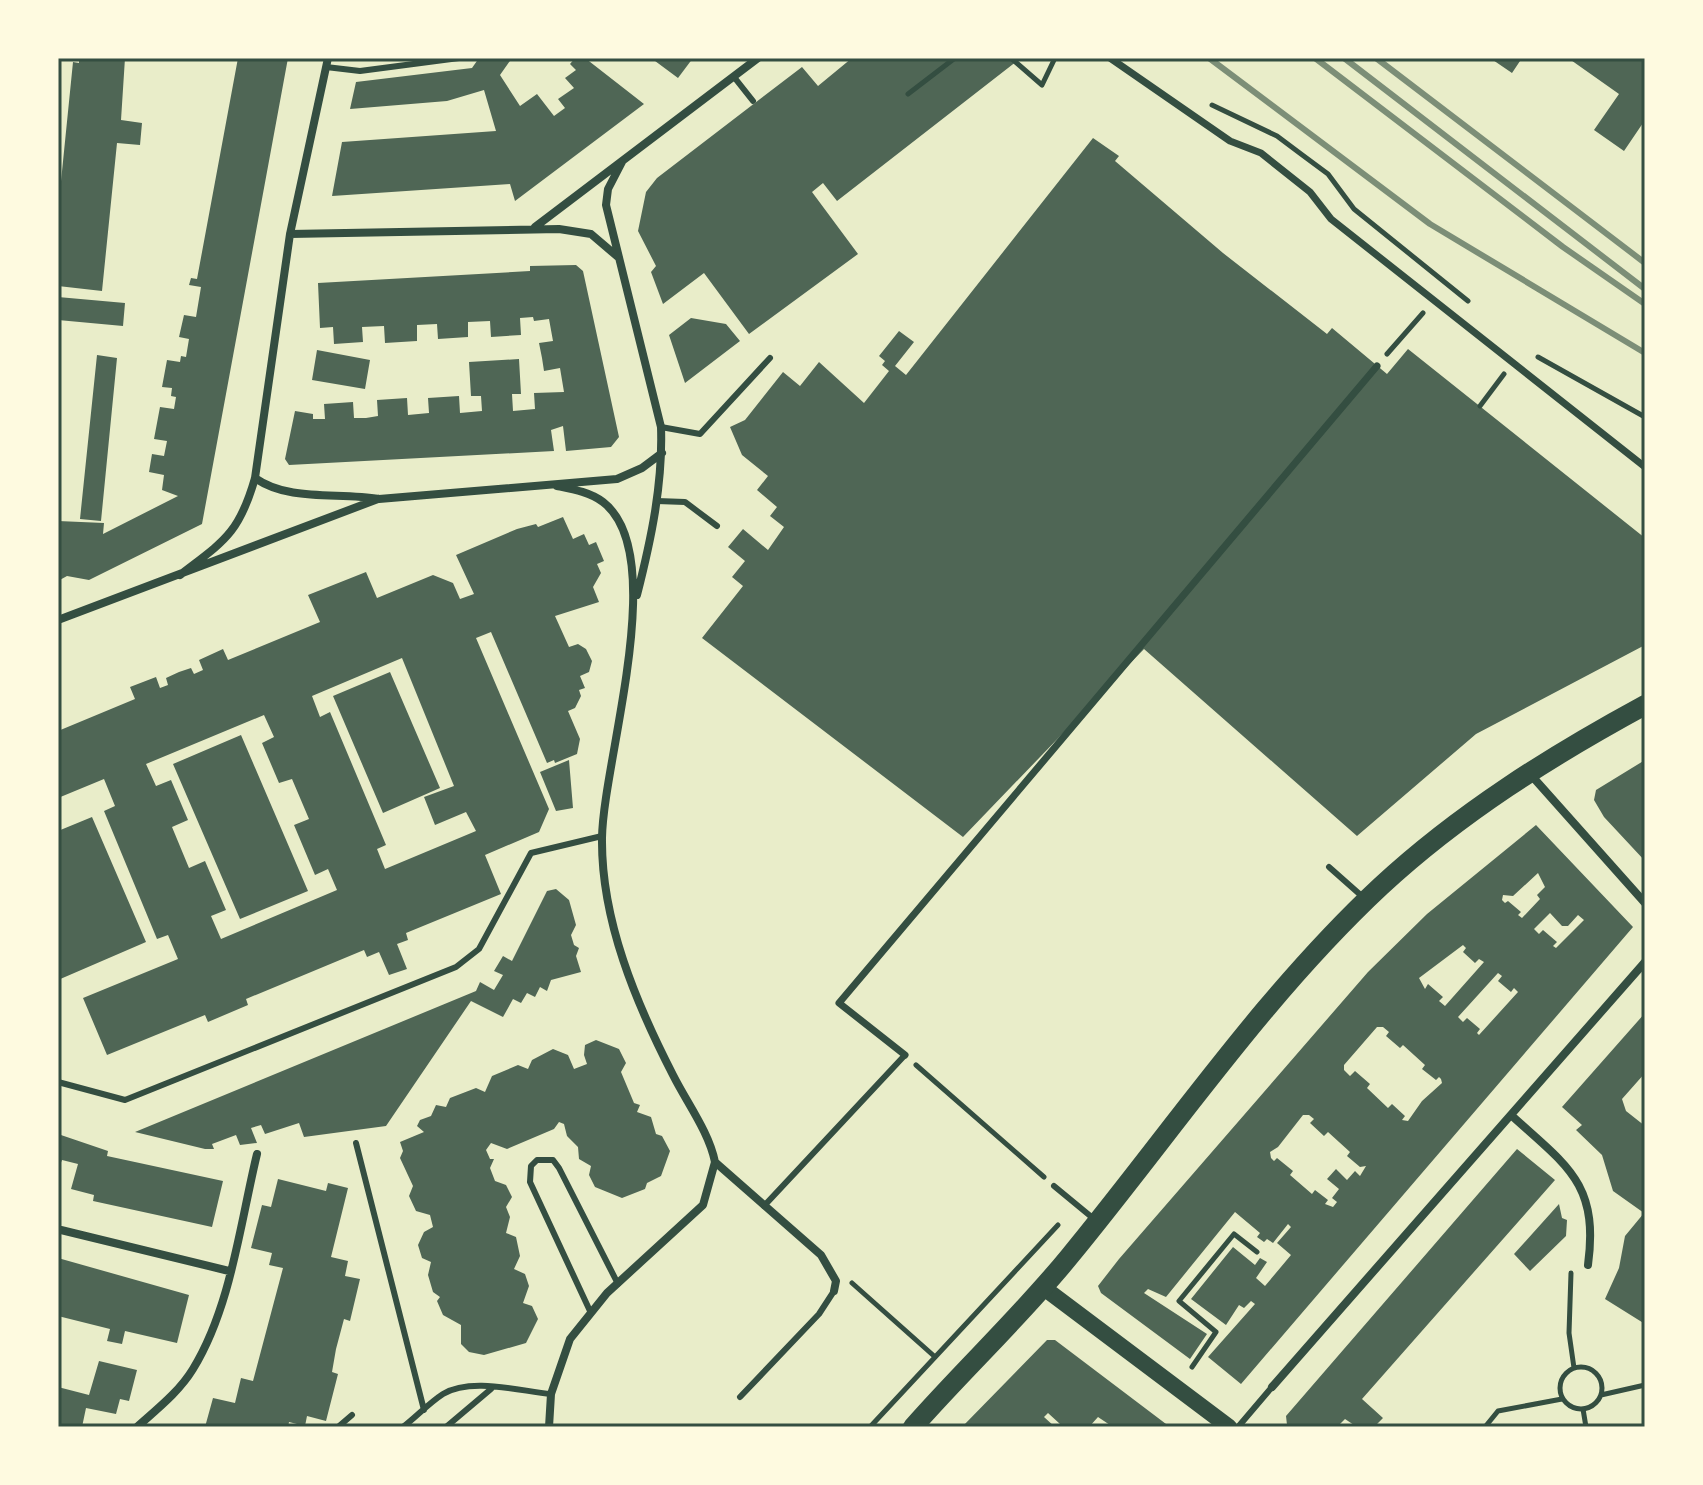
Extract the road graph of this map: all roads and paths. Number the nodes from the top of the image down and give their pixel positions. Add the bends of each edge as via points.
1 (459, 58) edge
2 (758, 58) edge
3 (955, 58) edge
4 (1011, 58) edge
5 (1055, 58) edge
6 (1110, 58) edge
7 (327, 63) edge
8 (734, 77) junction
9 (908, 94) dead end
10 (1199, 98) dead end
11 (753, 101) dead end
12 (622, 162) junction
13 (534, 227) junction
14 (290, 234) junction
15 (619, 258) junction
16 (1434, 301) junction
17 (1470, 303) dead end
18 (1531, 353) dead end
19 (770, 358) dead end
20 (1512, 363) junction
21 (1377, 366) joint
22 (1480, 406) dead end
23 (1645, 417) edge
24 (661, 427) junction
25 (662, 453) junction
26 (1645, 467) edge
27 (255, 478) junction
28 (557, 486) junction
29 (379, 499) junction
30 (657, 501) junction
31 (717, 526) dead end
32 (180, 575) junction
33 (635, 604) junction
34 (58, 620) edge
35 (1645, 705) edge
36 (1529, 772) junction
37 (602, 836) junction
38 (1329, 867) dead end
39 (1367, 900) junction
40 (1645, 903) edge
41 (1645, 962) edge
42 (905, 1055) junction
43 (58, 1082) edge
44 (1511, 1115) junction
45 (356, 1143) dead end
46 (257, 1154) dead end
47 (715, 1162) junction
48 (1054, 1186) joint
49 (764, 1206) junction
50 (1097, 1221) junction
51 (1058, 1225) dead end
52 (61, 1230) dead end
53 (1257, 1252) dead end
54 (829, 1265) junction
55 (1588, 1265) joint
56 (229, 1271) junction
57 (618, 1284) junction
58 (1044, 1288) junction
59 (834, 1291) joint
60 (590, 1311) junction
61 (934, 1356) junction
62 (1192, 1367) dead end
63 (911, 1368) dead end
64 (1574, 1368) junction
65 (917, 1375) junction
66 (1645, 1385) edge
67 (1272, 1387) joint
68 (491, 1389) junction
69 (551, 1394) junction
70 (1601, 1395) junction
71 (740, 1397) dead end
72 (1562, 1399) junction
73 (1583, 1409) junction
74 (424, 1410) junction
75 (352, 1415) dead end
76 (145, 1420) junction
77 (137, 1427) edge
78 (154, 1427) edge
79 (338, 1427) edge
80 (403, 1427) edge
81 (446, 1427) edge
82 (549, 1427) edge
83 (870, 1427) edge
84 (913, 1427) edge
85 (1229, 1427) edge
86 (1238, 1427) edge
87 (1485, 1427) edge
88 (1586, 1427) edge

1 - 7 lane via 360,71
2 - 8 street
3 - 9 path
4 - 5 path via 1042,85
6 - 16 street via 1230,141 1261,153 1310,192 1331,219
7 - 14 street
8 - 11 lane
8 - 12 street
10 - 17 path via 1277,136 1328,174 1354,209
12 - 13 street
12 - 15 street via 606,205
13 - 14 street
13 - 15 street via 591,234
14 - 27 street
15 - 24 street
16 - 20 street
16 - 21 path
18 - 23 path
19 - 24 lane via 700,434
20 - 22 path
20 - 26 street
21 - 42 street via 839,1003
24 - 25 street
25 - 28 street via 617,479
25 - 30 street
27 - 29 street via 290,493
27 - 32 street via 238,526
28 - 29 street
28 - 33 street via 602,501 615,515 630,558
29 - 32 street
30 - 31 lane via 685,502
30 - 33 street
32 - 34 street
33 - 37 street
35 - 36 main road
36 - 39 main road via 1442,834
36 - 40 street
37 - 43 lane via 531,853 479,949 456,967 125,1100
37 - 47 street via 607,894 630,978
38 - 39 lane
39 - 50 main road via 1255,1025
41 - 44 street
42 - 48 path
42 - 49 lane
44 - 55 street via 1573,1172 1591,1223
44 - 67 street
45 - 74 lane
46 - 56 street
47 - 49 street
47 - 57 street via 703,1205
48 - 50 lane
49 - 54 street
50 - 58 main road
51 - 61 path
52 - 56 street
53 - 62 path via 1234,1234 1179,1301 1216,1332
54 - 59 street
54 - 61 path
55 - 64 path via 1571,1270
56 - 76 street via 192,1370
57 - 60 street
57 - 60 lane via 559,1168 553,1160 537,1160 530,1182
58 - 84 main road
58 - 85 main road
59 - 71 lane
60 - 69 street via 570,1339
61 - 65 path
63 - 65 path
64 - 70 path via 1596,1375
64 - 72 path via 1561,1380
65 - 83 path
66 - 70 path
67 - 86 lane
68 - 69 lane
68 - 74 lane via 456,1389
68 - 81 lane
69 - 82 street
70 - 73 path
72 - 73 path
72 - 87 path via 1498,1411
73 - 88 path
74 - 80 lane
75 - 79 lane
76 - 77 street
76 - 78 lane

